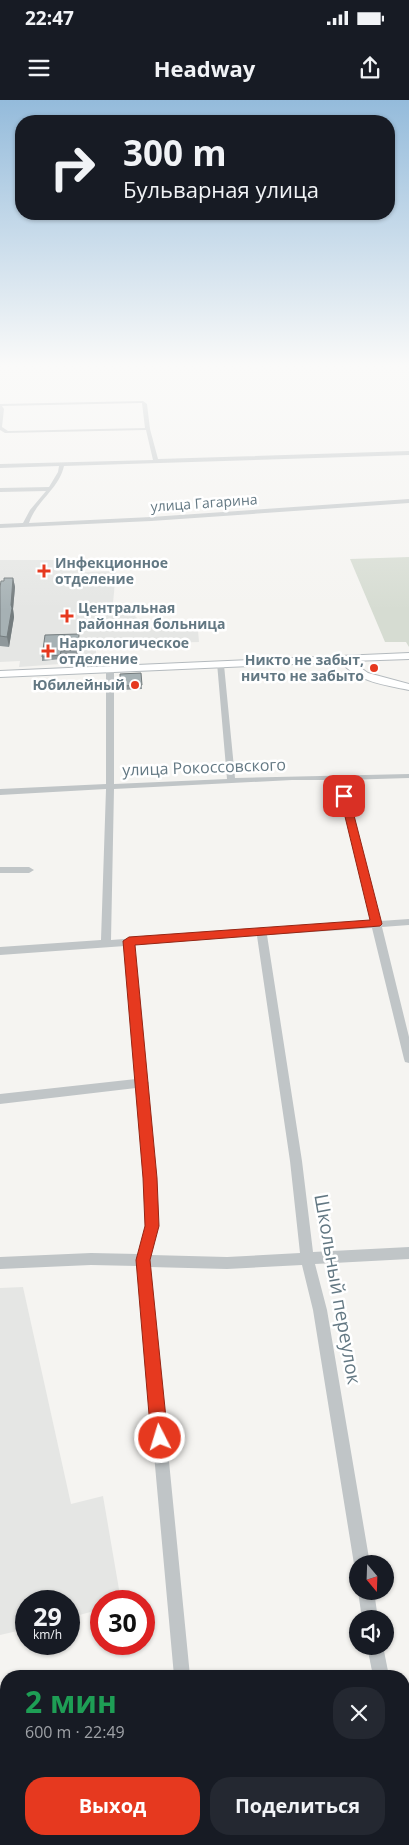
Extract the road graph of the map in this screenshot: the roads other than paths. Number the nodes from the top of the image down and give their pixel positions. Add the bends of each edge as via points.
1 (152, 446) edge
2 (409, 453) edge
3 (156, 461) junction
4 (62, 464) junction
5 (0, 466) edge
6 (50, 488) junction
7 (0, 490) edge
8 (409, 500) edge
9 (25, 525) junction
10 (0, 526) edge
11 (409, 656) edge
12 (345, 660) junction
13 (314, 661) junction
14 (220, 665) junction
15 (110, 670) junction
16 (0, 674) edge
17 (364, 674) junction
18 (409, 687) edge
19 (409, 776) edge
20 (340, 777) junction
21 (231, 781) junction
22 (110, 786) junction
23 (0, 792) edge
24 (0, 870) edge
25 (29, 870) dead end
26 (409, 922) edge
27 (376, 924) junction
28 (261, 931) junction
29 (129, 941) junction
30 (106, 943) junction
31 (0, 951) edge
32 (409, 1059) edge
33 (143, 1083) junction
34 (0, 1099) edge
35 (409, 1253) edge
36 (307, 1258) junction
37 (143, 1260) junction
38 (0, 1263) edge
39 (361, 1555) edge
40 (376, 1655) edge
41 (181, 1670) edge
42 (379, 1670) edge

1 - 3 street
2 - 3 street
3 - 4 street
4 - 5 street
4 - 6 street
6 - 7 street
6 - 9 street
8 - 9 street, улица Гагарина via 161,519
9 - 10 street, улица Гагарина
11 - 12 main road
12 - 13 main road
12 - 17 main road
13 - 14 main road
13 - 17 main road
14 - 15 main road
14 - 21 street
15 - 16 main road
15 - 22 street
17 - 18 main road
19 - 20 street, улица Рокоссовского
20 - 21 street, улица Рокоссовского
20 - 27 street
21 - 22 street, улица Рокоссовского
22 - 23 street, улица Рокоссовского
22 - 30 street
24 - 25 street
26 - 27 street
27 - 28 street
27 - 32 street
28 - 29 street
28 - 36 street, Школьный переулок via 296,1161
29 - 30 street
29 - 33 street
30 - 31 street
33 - 34 street
33 - 37 street via 152,1226
35 - 36 street
36 - 37 street via 227,1263
36 - 39 street, Школьный переулок via 320,1310
37 - 38 street via 62,1259
37 - 41 street
40 - 42 street

